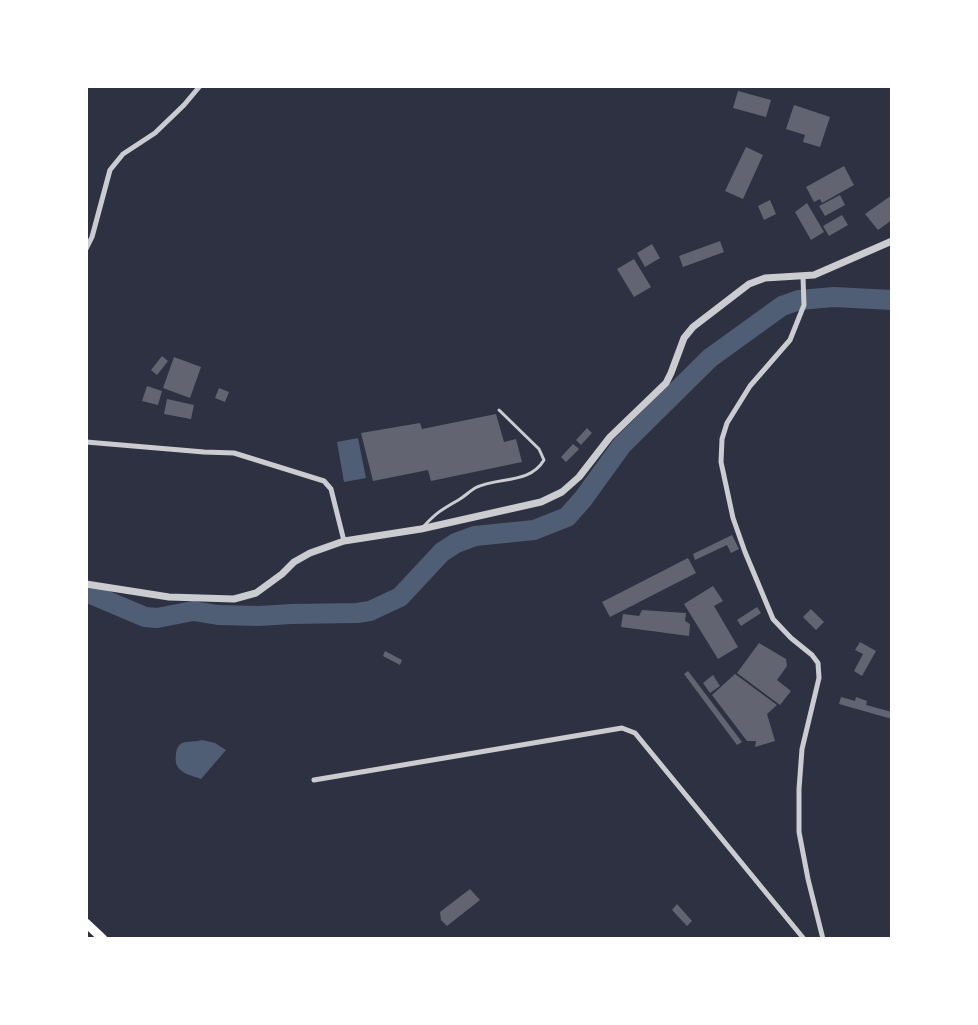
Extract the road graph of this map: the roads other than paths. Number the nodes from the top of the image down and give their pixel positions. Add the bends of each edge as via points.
1 (200, 86) edge
2 (892, 241) edge
3 (86, 249) edge
4 (803, 277) junction
5 (499, 410) dead end
6 (86, 442) edge
7 (421, 529) junction
8 (344, 541) junction
9 (86, 584) edge
10 (314, 780) dead end
11 (86, 923) edge
12 (103, 939) edge
13 (804, 939) edge
14 (823, 939) edge

1 - 3 street via 110,170
2 - 4 street
4 - 7 street via 749,284 693,327 666,383 562,492 541,502
4 - 14 street via 804,305 790,340 750,386 727,423 721,462 737,530 773,619 818,663 802,749 799,832
5 - 7 lane via 539,449 544,460 539,469 477,486 439,510
6 - 8 street via 234,453 324,481 331,489
7 - 8 street
8 - 9 street via 310,553 256,593 234,599 169,597
10 - 13 street via 622,728 635,733
11 - 12 main road

